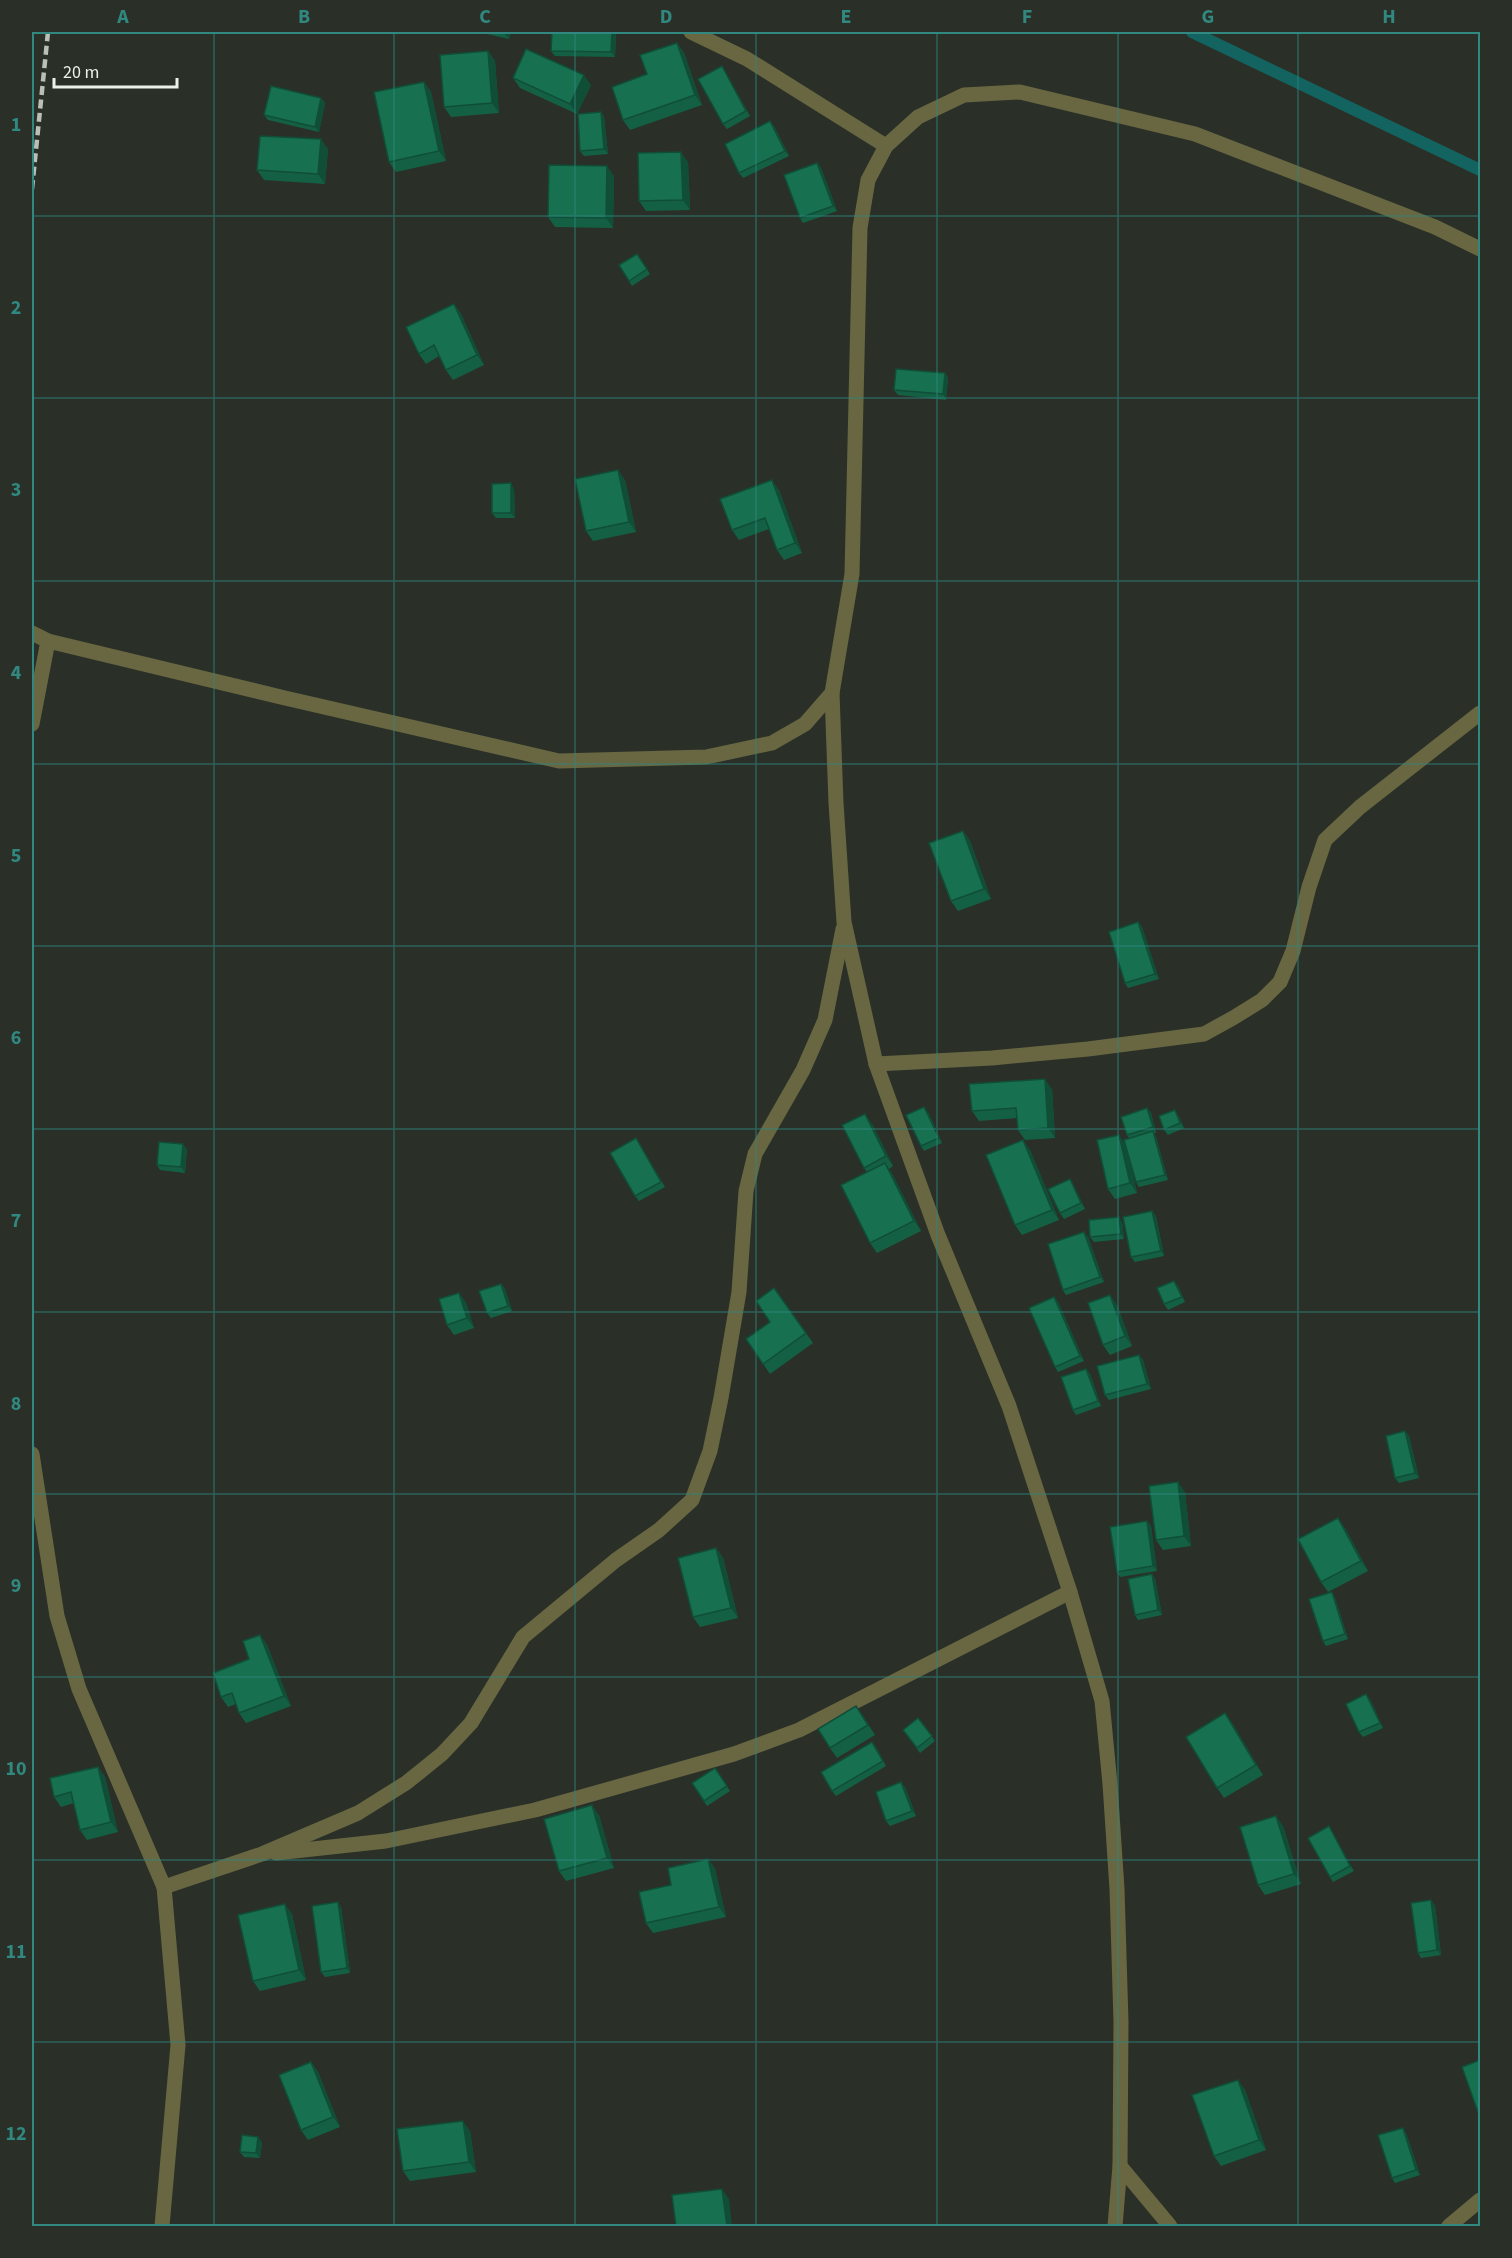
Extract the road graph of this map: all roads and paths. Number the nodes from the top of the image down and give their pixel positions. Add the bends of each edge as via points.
1 (690, 32) edge
2 (886, 146) junction
3 (1480, 249) edge
4 (32, 633) edge
5 (48, 641) junction
6 (832, 693) junction
7 (1480, 713) edge
8 (32, 724) edge
9 (844, 921) junction
10 (876, 1065) junction
11 (32, 1454) edge
12 (1070, 1592) junction
13 (262, 1854) junction
14 (164, 1887) junction
15 (1120, 2166) junction
16 (1480, 2200) edge
17 (162, 2226) edge
18 (1115, 2226) edge
19 (1170, 2226) edge
20 (1449, 2226) edge

1 - 2 street via 747,59
2 - 3 street via 918,117 964,95 1020,92 1195,134 1435,227
2 - 6 street via 868,180 860,228 852,574
4 - 5 street
5 - 6 street via 559,761 706,757 772,743 805,724
5 - 8 street
6 - 9 street
7 - 10 street via 1360,807 1325,840 1293,951 1280,982 1262,1000 1233,1018 1204,1034 1088,1049
9 - 10 street
9 - 13 street via 825,1020 803,1070 755,1154 746,1191 739,1292 721,1398 710,1451 692,1500 523,1637 471,1723 406,1784 358,1813
10 - 12 street via 938,1235 1009,1406
11 - 14 street via 57,1616 79,1689
12 - 13 street via 800,1730 734,1754 535,1810 386,1841
12 - 15 street via 1102,1701 1110,1784 1121,2022
13 - 14 street
14 - 17 street via 178,2045
15 - 18 street
15 - 19 street
16 - 20 street

